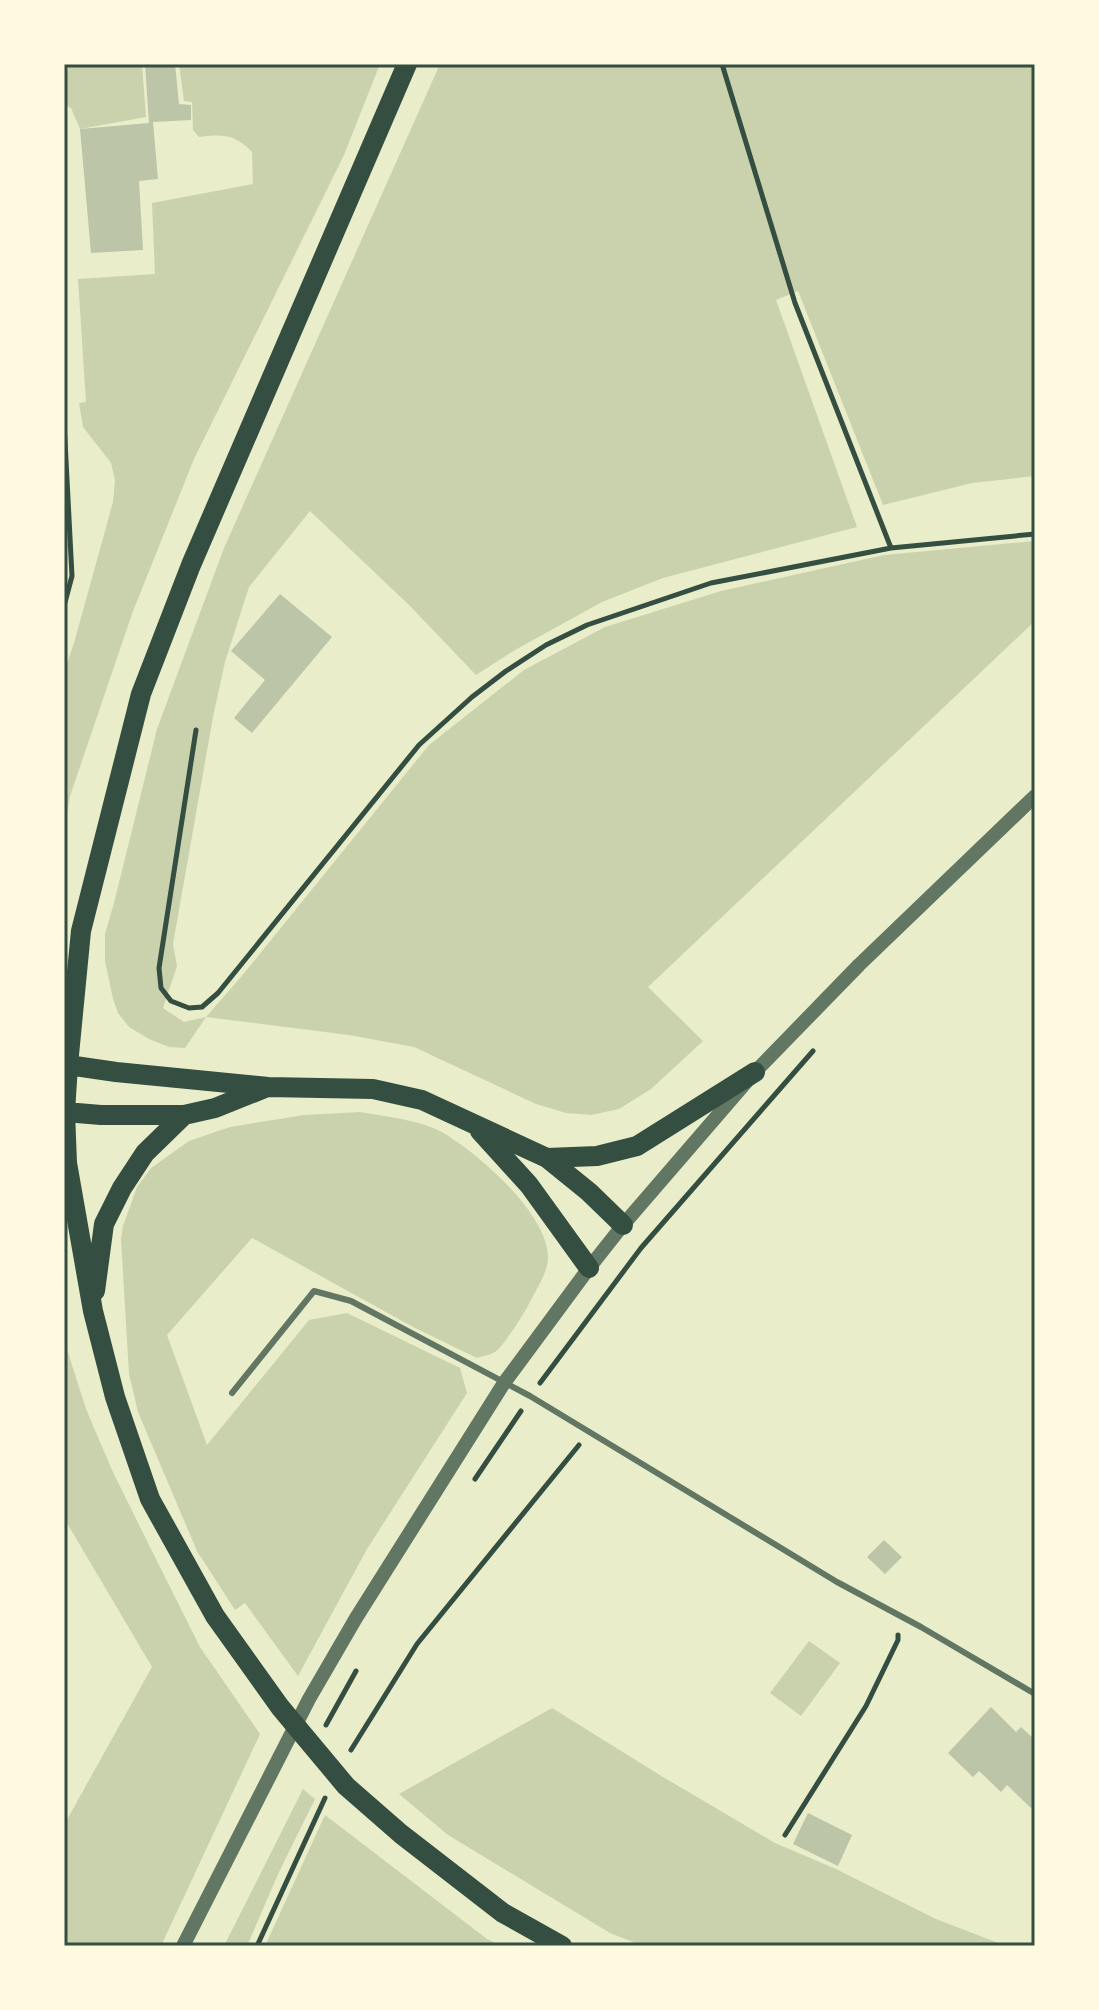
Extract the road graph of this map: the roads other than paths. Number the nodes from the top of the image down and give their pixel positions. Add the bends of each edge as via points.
1 (407, 64) edge
2 (1035, 796) edge
3 (68, 1065) junction
4 (755, 1072) junction
5 (268, 1087) junction
6 (65, 1112) edge
7 (184, 1115) junction
8 (474, 1125) junction
9 (547, 1158) junction
10 (623, 1225) junction
11 (589, 1268) junction
12 (93, 1311) junction
13 (504, 1383) junction
14 (232, 1393) dead end
15 (1035, 1694) edge
16 (183, 1946) edge
17 (562, 1946) edge

1 - 3 main road via 197,551 141,694 81,931
2 - 4 street
3 - 5 main road
3 - 6 main road
4 - 9 main road via 637,1146 597,1156
4 - 10 street
5 - 7 main road
5 - 8 main road via 373,1089 422,1100
6 - 7 main road
6 - 12 main road via 67,1163
7 - 12 main road via 145,1153 104,1224
8 - 9 main road
8 - 11 main road via 529,1185
9 - 10 main road
10 - 11 street
11 - 13 street
12 - 17 main road via 150,1499 215,1616 280,1707 346,1786 401,1834 503,1913
13 - 14 lane via 351,1301 314,1291
13 - 15 lane
13 - 16 street via 309,1699

